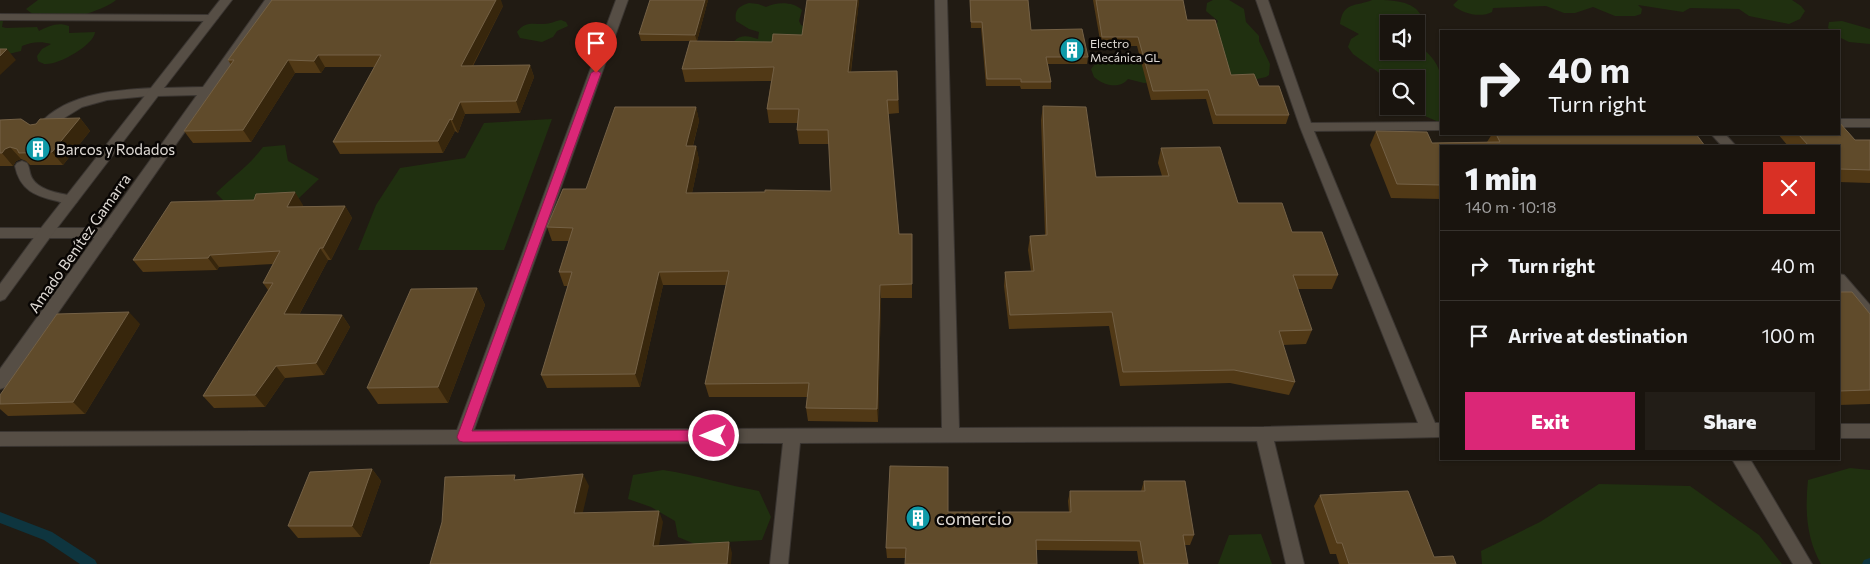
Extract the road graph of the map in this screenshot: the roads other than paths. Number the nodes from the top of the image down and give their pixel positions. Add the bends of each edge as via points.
1 (226, 0) edge
2 (271, 0) edge
3 (622, 0) edge
4 (941, 0) edge
5 (1262, 0) edge
6 (0, 17) edge
7 (212, 18) junction
8 (207, 91) junction
9 (154, 92) junction
10 (1840, 124) edge
11 (1870, 124) edge
12 (1440, 126) edge
13 (1306, 127) junction
14 (40, 132) edge
15 (1719, 135) edge
16 (1728, 145) edge
17 (22, 166) edge
18 (71, 200) junction
19 (46, 232) junction
20 (0, 233) edge
21 (106, 233) junction
22 (1840, 280) edge
23 (0, 295) edge
24 (1870, 316) edge
25 (0, 382) edge
26 (1435, 430) edge
27 (1840, 431) edge
28 (1870, 431) edge
29 (1264, 434) junction
30 (792, 435) junction
31 (951, 435) junction
32 (463, 437) junction
33 (0, 440) edge
34 (1742, 460) edge
35 (779, 564) edge
36 (1295, 564) edge
37 (1803, 564) edge

1 - 7 street, Amado Benítez Gamarra
2 - 8 street, Amado Benítez Gamarra
3 - 32 street
4 - 31 street
5 - 13 street
6 - 7 street
7 - 9 street, Amado Benítez Gamarra
8 - 9 street
8 - 21 street, Amado Benítez Gamarra
9 - 14 street via 115,94 83,102 48,122
9 - 18 street, Amado Benítez Gamarra
10 - 11 street
12 - 13 street
13 - 26 street
15 - 16 street
17 - 18 street via 23,177 35,190
18 - 19 street, Amado Benítez Gamarra
19 - 20 street
19 - 21 street
19 - 23 street, Amado Benítez Gamarra
21 - 25 street, Amado Benítez Gamarra
22 - 24 street
26 - 29 street
27 - 28 street
29 - 31 street
29 - 36 street
30 - 31 street
30 - 32 street
30 - 35 street
32 - 33 street
34 - 37 street

